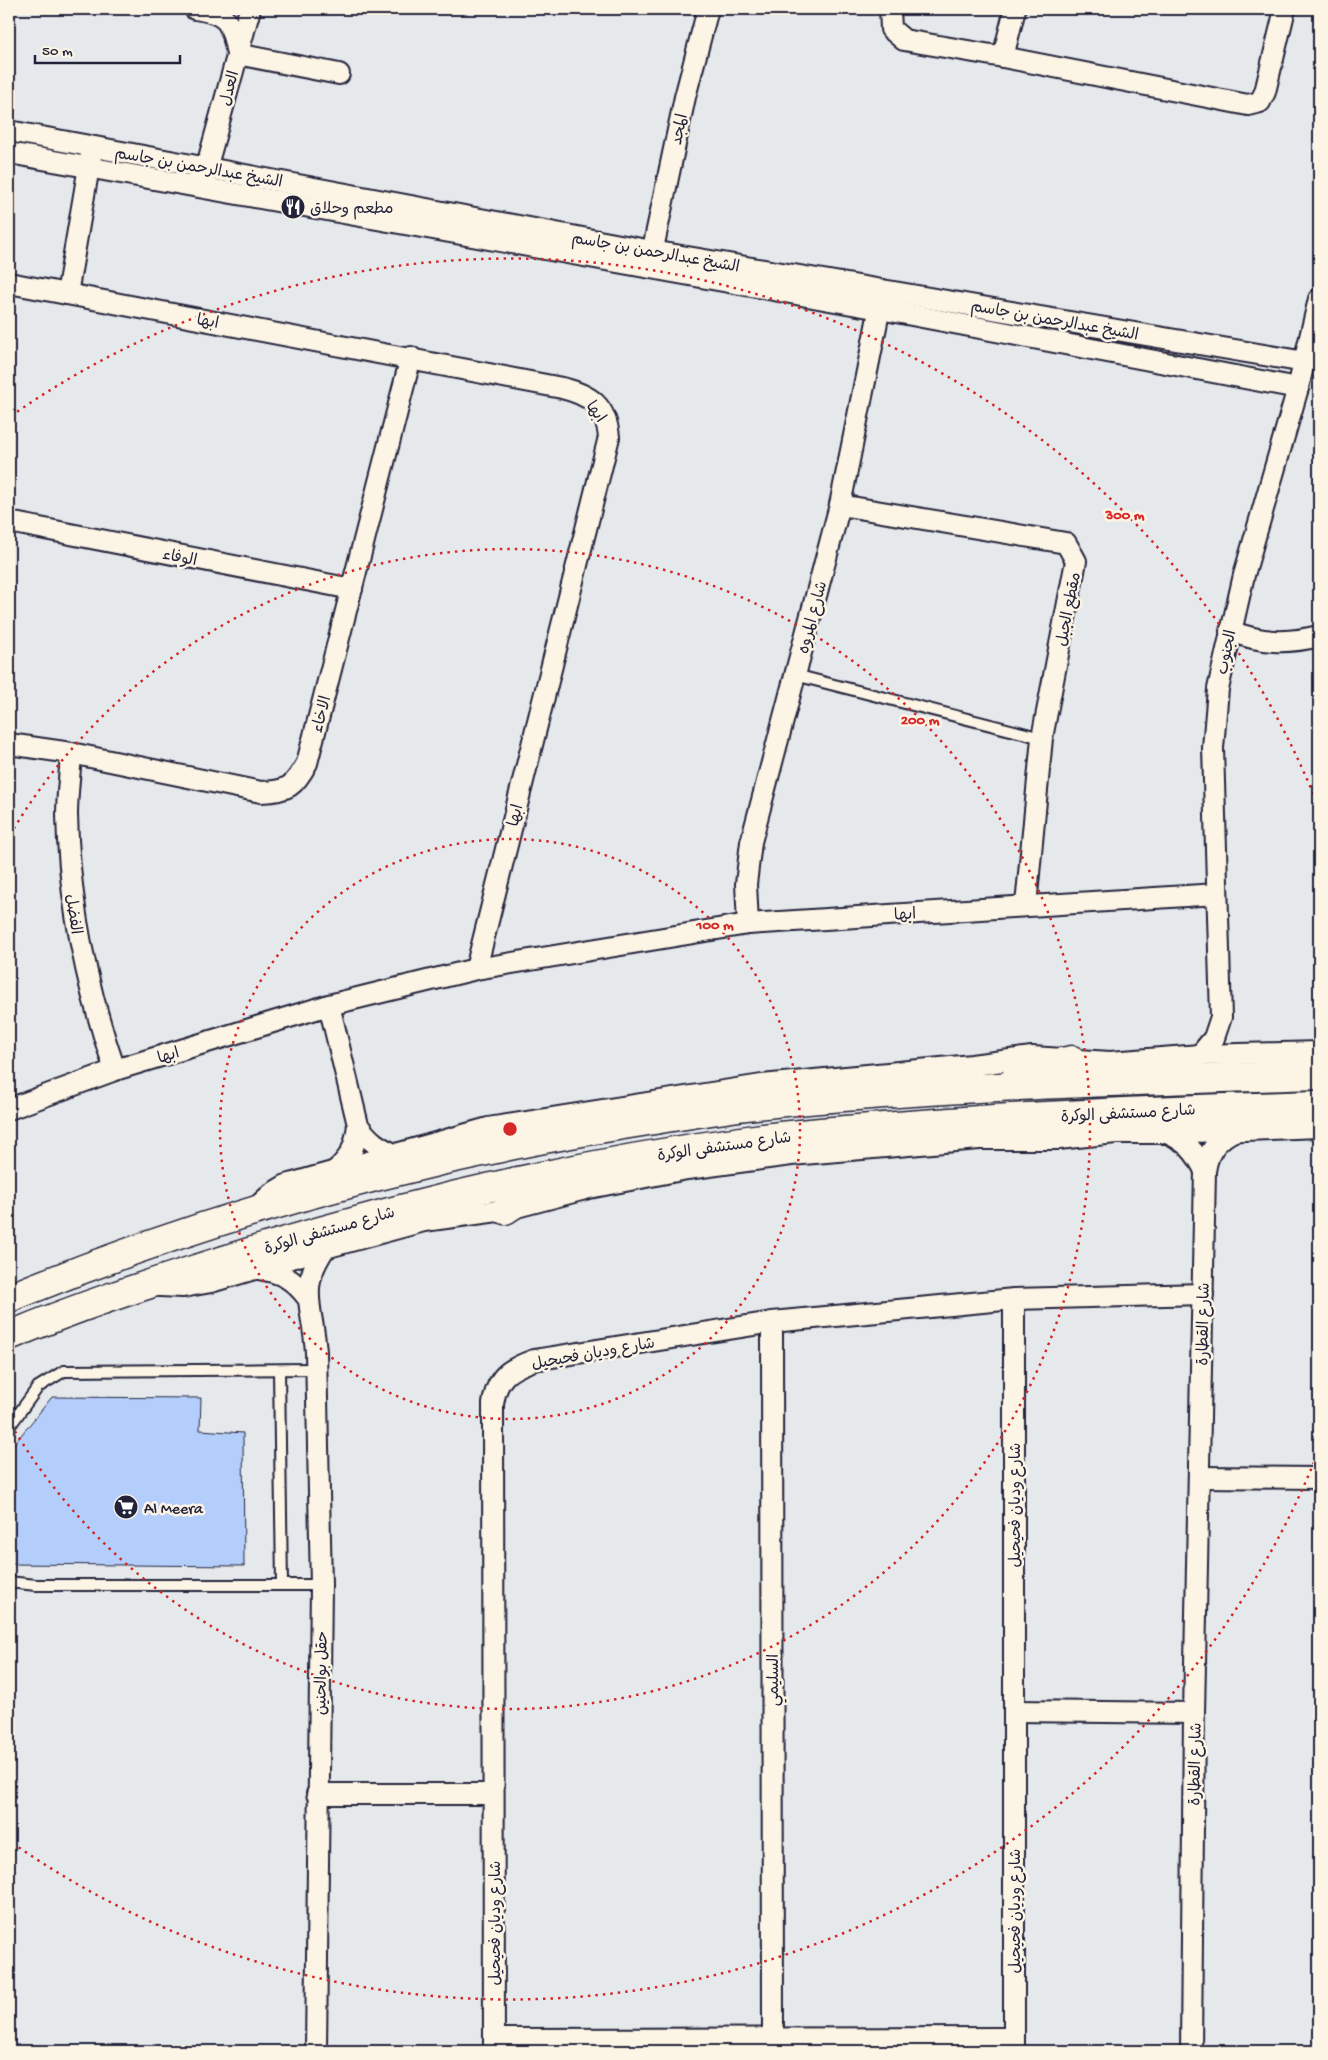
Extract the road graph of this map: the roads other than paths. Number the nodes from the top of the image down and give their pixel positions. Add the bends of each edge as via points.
1 (195, 9) edge
2 (250, 9) edge
3 (708, 9) edge
4 (890, 9) edge
5 (1015, 9) edge
6 (1285, 9) edge
7 (237, 54) junction
8 (1003, 57) junction
9 (339, 74) dead end
10 (9, 131) edge
11 (92, 146) junction
12 (9, 153) edge
13 (89, 167) junction
14 (206, 167) junction
15 (201, 187) junction
16 (651, 259) junction
17 (9, 284) edge
18 (67, 294) junction
19 (1319, 299) edge
20 (882, 300) junction
21 (411, 358) junction
22 (1304, 362) junction
23 (1298, 388) junction
24 (840, 505) junction
25 (9, 522) edge
26 (352, 589) junction
27 (1230, 631) junction
28 (1319, 636) edge
29 (795, 675) junction
30 (1042, 738) junction
31 (9, 744) edge
32 (71, 753) junction
33 (1217, 894) junction
34 (1026, 905) junction
35 (748, 924) junction
36 (476, 968) junction
37 (329, 1005) junction
38 (1221, 1017) junction
39 (1319, 1052) edge
40 (1245, 1053) junction
41 (1200, 1055) junction
42 (1072, 1060) junction
43 (115, 1070) junction
44 (1319, 1075) edge
45 (1003, 1085) junction
46 (1319, 1106) edge
47 (9, 1109) edge
48 (1071, 1114) junction
49 (358, 1125) junction
50 (1319, 1127) edge
51 (1236, 1129) junction
52 (1116, 1133) junction
53 (1167, 1134) junction
54 (439, 1143) junction
55 (488, 1150) junction
56 (397, 1154) junction
57 (569, 1168) junction
58 (1205, 1171) junction
59 (332, 1172) junction
60 (505, 1210) junction
61 (253, 1211) junction
62 (325, 1248) junction
63 (257, 1268) junction
64 (146, 1285) junction
65 (1203, 1294) junction
66 (307, 1297) junction
67 (9, 1298) edge
68 (1014, 1299) junction
69 (772, 1322) junction
70 (9, 1336) edge
71 (316, 1369) junction
72 (279, 1370) junction
73 (9, 1427) edge
74 (1200, 1477) junction
75 (1319, 1478) edge
76 (9, 1582) edge
77 (282, 1586) junction
78 (321, 1586) junction
79 (1014, 1711) junction
80 (1194, 1713) junction
81 (317, 1794) junction
82 (494, 1794) junction
83 (773, 2038) junction
84 (494, 2045) edge
85 (1014, 2045) edge
86 (316, 2051) edge
87 (1190, 2051) edge

1 - 7 street via 220,14 226,19 232,29
2 - 7 street, العدل
3 - 16 street, المجد via 685,97
4 - 8 street via 892,29 904,40
5 - 8 street
6 - 8 street via 1265,92 1260,102 1248,105
7 - 9 street
7 - 14 street, العدل
10 - 11 street, الشيخ عبدالرحمن بن جاسم
11 - 13 street
11 - 14 street, الشيخ عبدالرحمن بن جاسم
12 - 13 street, الشيخ عبدالرحمن بن جاسم
13 - 15 street, الشيخ عبدالرحمن بن جاسم
13 - 18 street
14 - 15 street, العدل
14 - 16 street, الشيخ عبدالرحمن بن جاسم
15 - 16 street, الشيخ عبدالرحمن بن جاسم
16 - 20 street, الشيخ عبدالرحمن بن جاسم
17 - 18 street, ابها
18 - 21 street, ابها
19 - 22 street, الجنوب
20 - 22 street, الشيخ عبدالرحمن بن جاسم
20 - 23 street, الشيخ عبدالرحمن بن جاسم
20 - 24 street, شارع المروه
21 - 26 street, الاخاء
21 - 36 street, ابها via 583,393 607,420 609,437
22 - 23 street, الجنوب
23 - 27 street, الجنوب
24 - 29 street, شارع المروه
24 - 30 street, مقطع الجبل via 1066,543 1076,561
25 - 26 street, الوفاء
26 - 32 street, الاخاء via 307,763 293,786 280,791 261,792
27 - 28 street via 1247,638 1274,642
27 - 33 street, الجنوب via 1214,728
29 - 30 lane
29 - 35 street, شارع المروه via 751,842 746,884
30 - 34 street, مقطع الجبل
31 - 32 street, الاخاء
32 - 43 street, الفضل via 67,812 75,917 84,969
33 - 34 street, ابها
33 - 38 street, الجنوب
34 - 35 street, ابها
35 - 36 street, ابها
36 - 37 street, ابها
37 - 43 street, ابها
37 - 49 street
38 - 40 street, الجنوب via 1229,1038
38 - 41 street, الجنوب via 1214,1038
39 - 40 street, شارع مستشفى الوكرة
40 - 41 street, شارع مستشفى الوكرة
41 - 42 street, شارع مستشفى الوكرة via 1110,1062
42 - 45 street via 1047,1065
42 - 54 street, شارع مستشفى الوكرة via 1018,1057 972,1065 762,1085 488,1128
43 - 47 street, ابها
44 - 45 street, شارع مستشفى الوكرة
45 - 55 street, شارع مستشفى الوكرة via 752,1105 564,1134
46 - 48 street, شارع مستشفى الوكرة
48 - 52 street
48 - 57 street, شارع مستشفى الوكرة via 805,1133
49 - 56 street via 381,1149
49 - 59 street via 356,1143 347,1160
50 - 51 street, شارع مستشفى الوكرة
51 - 53 street, شارع مستشفى الوكرة
51 - 58 street, شارع القطارة via 1226,1134 1211,1150
52 - 53 street, شارع مستشفى الوكرة
52 - 60 street, شارع مستشفى الوكرة via 1058,1139 979,1139 791,1155 617,1182
53 - 58 street via 1186,1144
54 - 55 street
54 - 56 street, شارع مستشفى الوكرة
55 - 61 street, شارع مستشفى الوكرة via 353,1182
56 - 59 street, شارع مستشفى الوكرة
57 - 60 street
57 - 64 street, شارع مستشفى الوكرة via 363,1218
58 - 65 street, شارع القطارة
59 - 61 street, شارع مستشفى الوكرة via 286,1185
60 - 62 street, شارع مستشفى الوكرة via 424,1222
61 - 67 street, شارع مستشفى الوكرة
62 - 63 street, شارع مستشفى الوكرة
62 - 66 street, حقل بوالحنين via 315,1262
63 - 64 street, شارع مستشفى الوكرة via 183,1287
63 - 66 street, حقل بوالحنين via 277,1271 294,1281
64 - 70 street, شارع مستشفى الوكرة
65 - 68 street, شارع وديان فحيحيل
65 - 74 street, شارع القطارة
66 - 71 street, حقل بوالحنين via 314,1328
68 - 69 street, شارع وديان فحيحيل
68 - 79 street, شارع وديان فحيحيل
69 - 82 street, شارع وديان فحيحيل via 534,1360 515,1367 495,1389
69 - 83 street, السليمي
71 - 72 lane
71 - 78 street, حقل بوالحنين
72 - 73 lane via 64,1372 38,1387
72 - 77 lane
74 - 75 street
74 - 80 street, شارع القطارة
76 - 77 lane via 36,1585
77 - 78 lane
78 - 81 street, حقل بوالحنين
79 - 80 street
79 - 85 street, شارع وديان فحيحيل
80 - 87 street, شارع القطارة
81 - 82 street
81 - 86 street, حقل بوالحنين
82 - 84 street, شارع وديان فحيحيل
83 - 84 street
83 - 85 street

